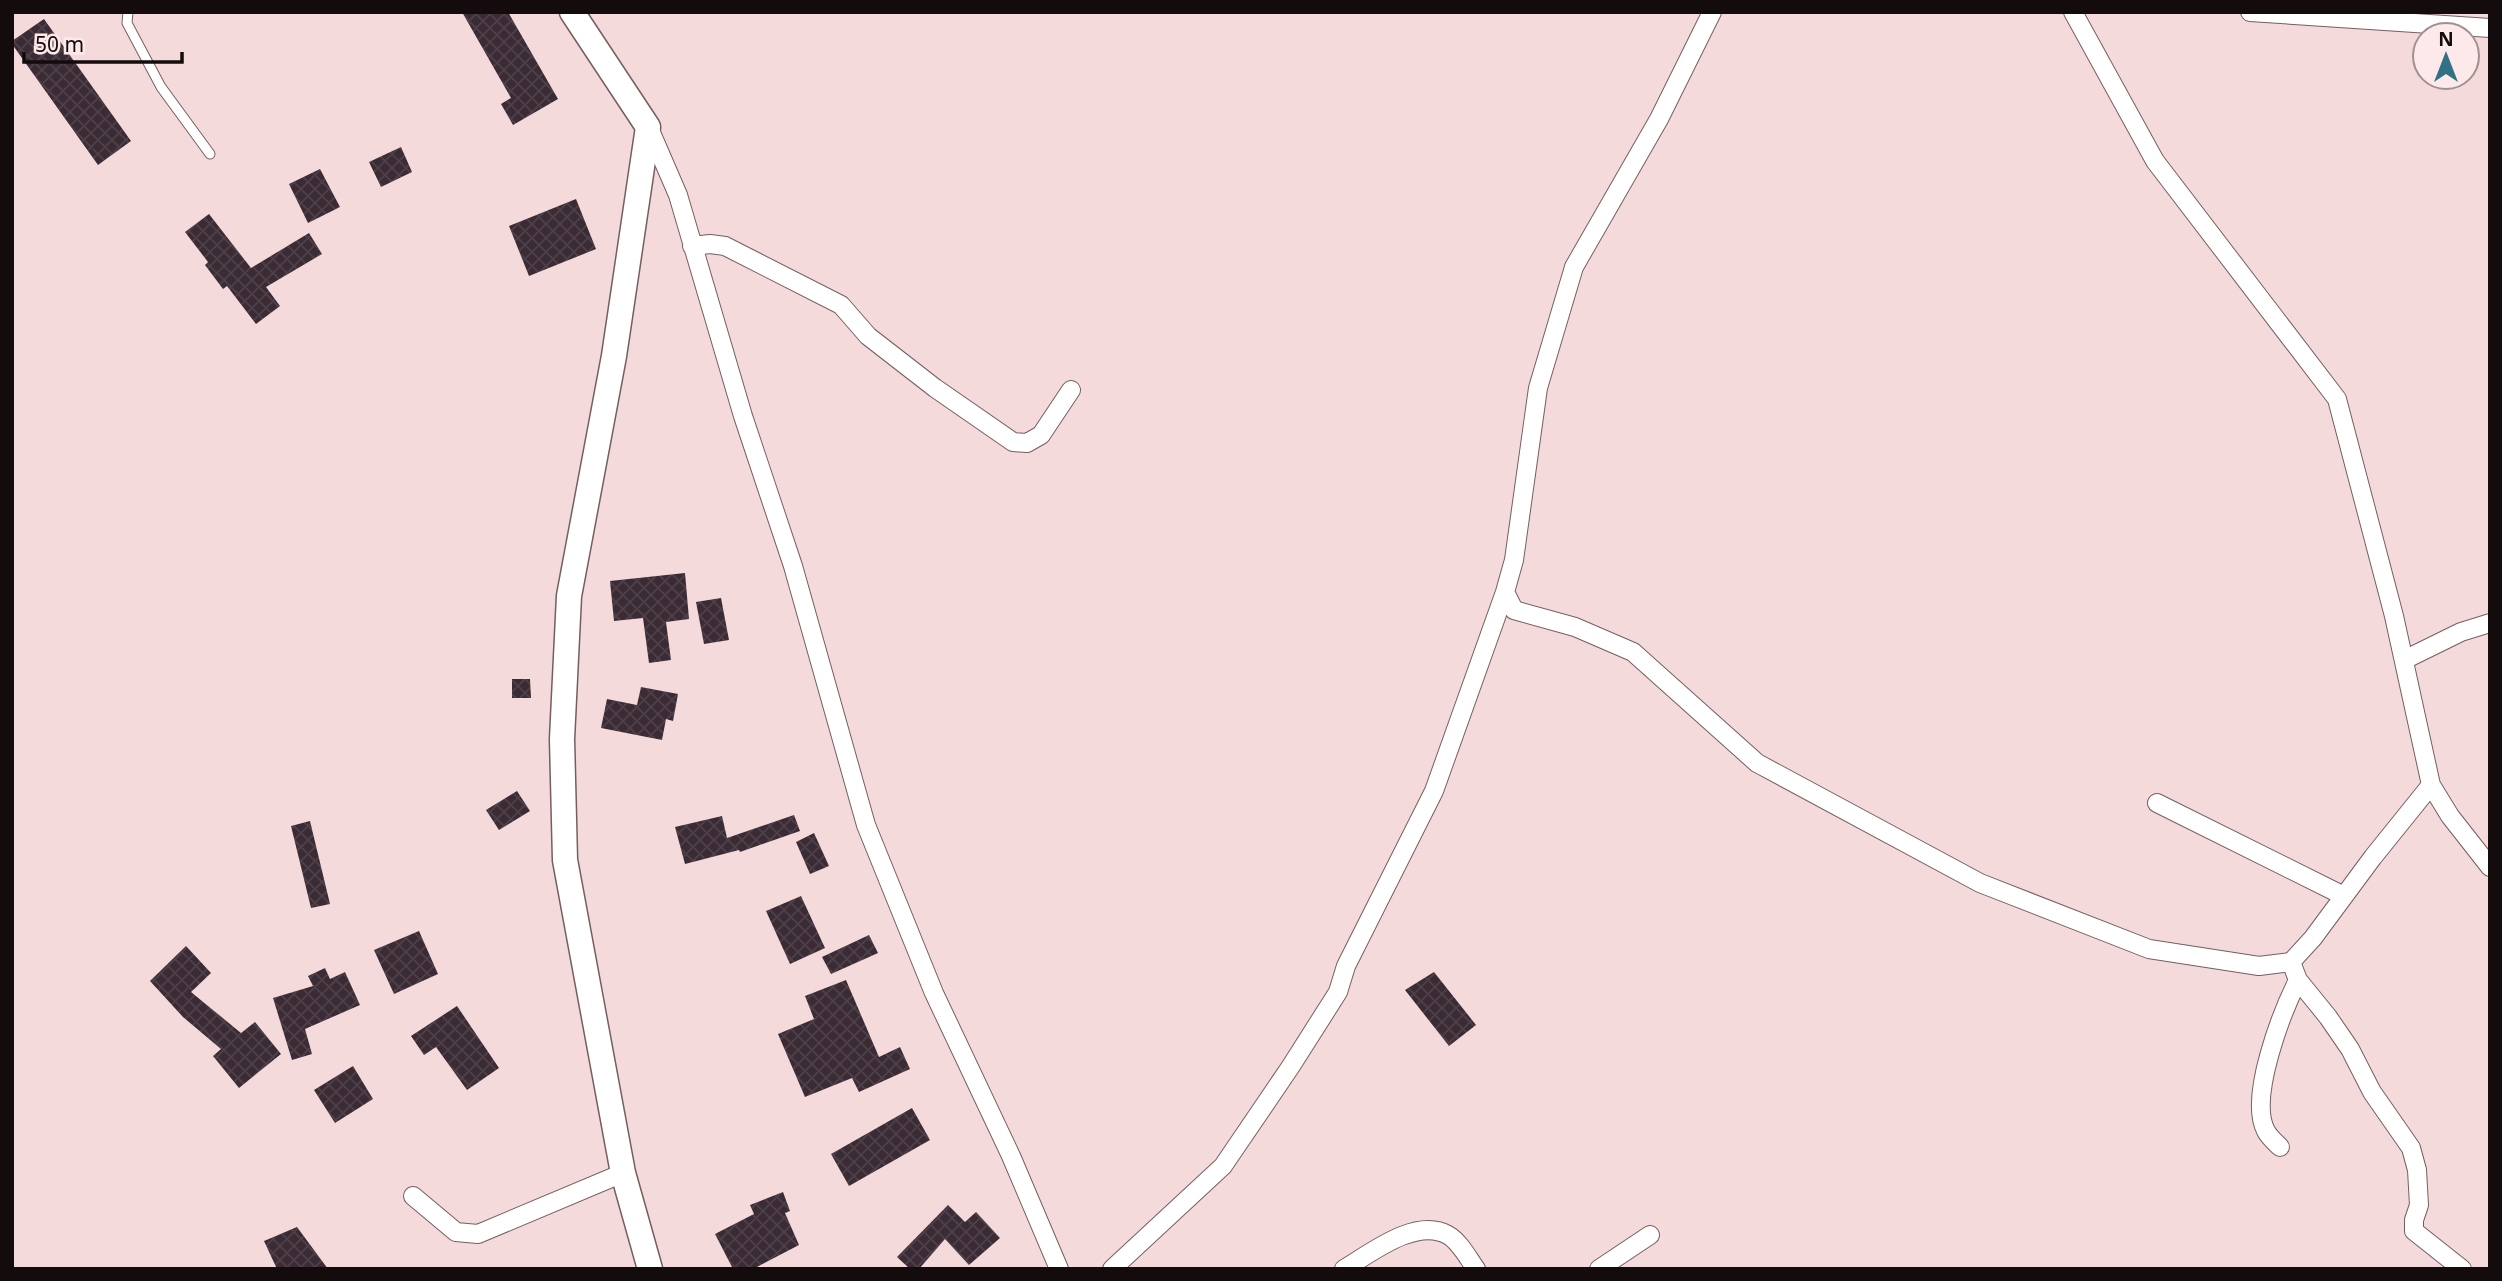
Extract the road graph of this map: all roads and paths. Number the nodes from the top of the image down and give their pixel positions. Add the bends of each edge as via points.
1 (572, 12) edge
2 (1712, 12) edge
3 (2073, 12) edge
4 (2250, 12) edge
5 (125, 13) edge
6 (2490, 28) edge
7 (649, 127) junction
8 (210, 154) dead end
9 (692, 246) junction
10 (1071, 390) dead end
11 (1505, 592) junction
12 (2490, 624) edge
13 (2403, 660) junction
14 (2431, 785) junction
15 (2157, 803) dead end
16 (2490, 867) edge
17 (2344, 896) junction
18 (2291, 962) junction
19 (2298, 980) junction
20 (2280, 1147) dead end
21 (622, 1173) junction
22 (413, 1196) dead end
23 (1650, 1235) dead end
24 (650, 1269) edge
25 (1059, 1269) edge
26 (1112, 1269) edge
27 (1344, 1269) edge
28 (1476, 1269) edge
29 (1599, 1269) edge
30 (2462, 1269) edge

1 - 7 street
2 - 11 street via 1659,119 1574,267 1538,387 1514,560
3 - 13 street via 2155,160 2337,399
4 - 6 street
5 - 8 lane via 161,87
7 - 9 street via 678,195
7 - 21 street via 614,356 569,596 562,739 565,860
9 - 10 street via 725,246 841,305 868,337 1013,442 1027,443 1041,435
9 - 25 street via 793,566 866,825 934,993
11 - 18 street via 1514,610 1575,627 1633,652 1758,763 1980,883 2149,949 2259,966
11 - 26 street via 1434,791 1346,966 1338,992 1223,1166
12 - 13 street via 2461,632
13 - 14 street
14 - 16 street
14 - 17 street
15 - 17 street
17 - 18 street
18 - 19 street
19 - 20 street via 2274,1038 2260,1104 2265,1130
19 - 30 street via 2350,1049 2372,1092 2411,1148 2419,1205 2414,1231
21 - 22 street via 478,1234 456,1232
21 - 24 street
23 - 29 street
27 - 28 street via 1409,1232 1432,1229 1449,1236

